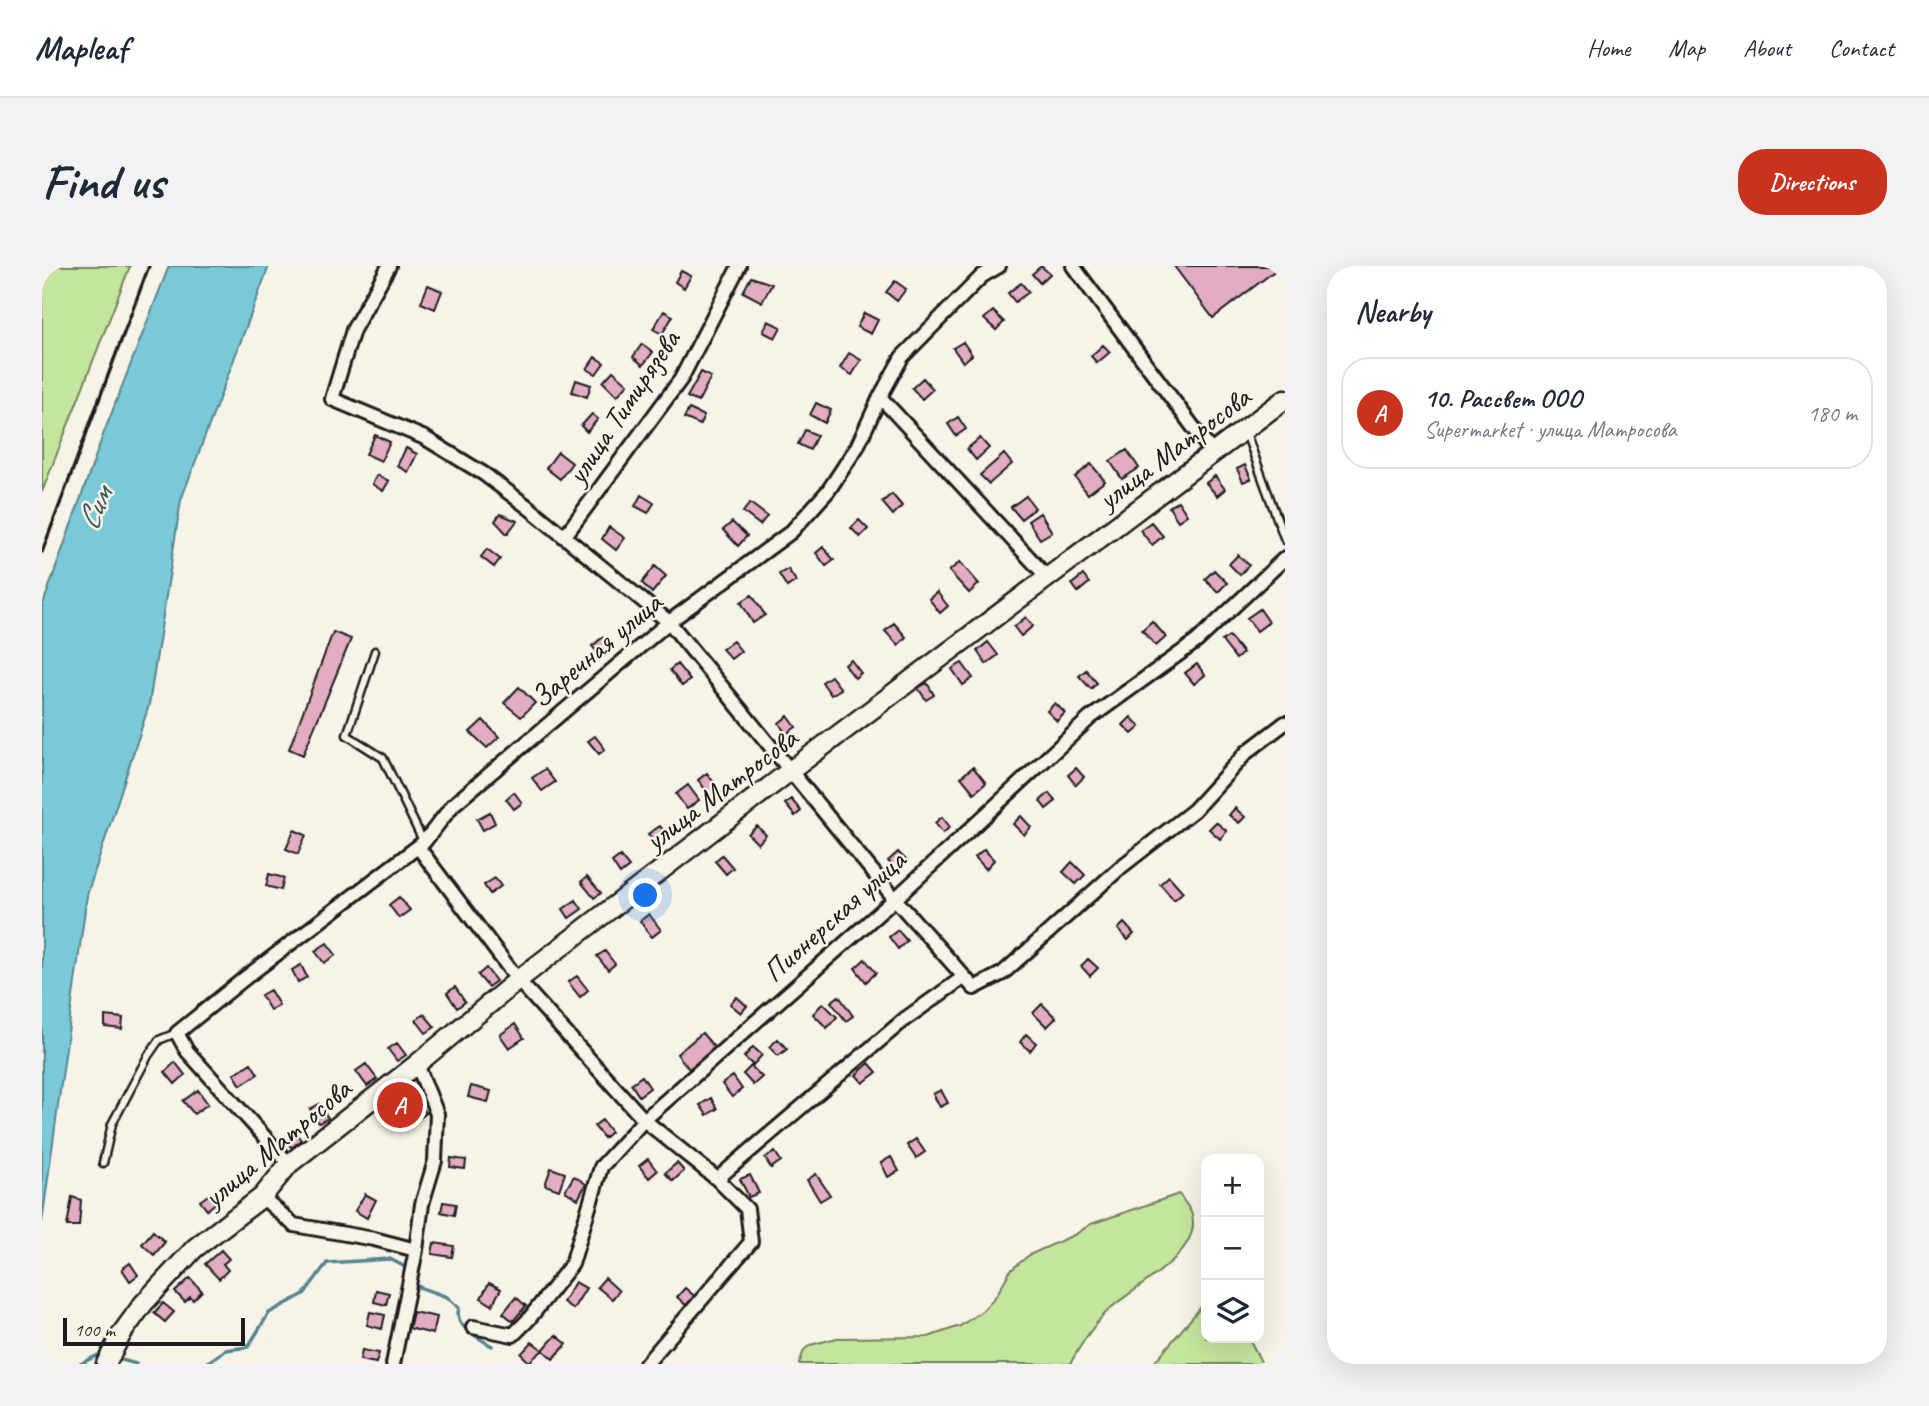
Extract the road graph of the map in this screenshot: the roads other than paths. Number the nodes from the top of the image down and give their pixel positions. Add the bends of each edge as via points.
1 (389, 266) edge
2 (739, 266) edge
3 (999, 266) edge
4 (1073, 266) edge
5 (880, 397) junction
6 (1285, 399) edge
7 (1245, 430) junction
8 (1214, 454) junction
9 (564, 537) junction
10 (1285, 540) edge
11 (1285, 558) edge
12 (1047, 577) junction
13 (669, 622) junction
14 (375, 651) dead end
15 (1285, 723) edge
16 (790, 771) junction
17 (421, 845) junction
18 (895, 899) junction
19 (964, 977) junction
20 (518, 980) junction
21 (177, 1033) junction
22 (416, 1064) junction
23 (643, 1119) junction
24 (103, 1163) dead end
25 (289, 1164) junction
26 (717, 1179) junction
27 (262, 1198) junction
28 (416, 1250) junction
29 (473, 1327) dead end
30 (106, 1364) edge
31 (393, 1364) edge
32 (646, 1364) edge

1 - 9 street via 353,330 332,399 425,438 484,474
2 - 9 street, улица Тимирязева via 681,379
3 - 5 street, Заречная улица via 982,276 902,357
4 - 8 street
5 - 12 street
5 - 13 street, Заречная улица via 828,492 791,532
6 - 7 main road, улица Матросова
7 - 8 main road, улица Матросова
7 - 10 lane
8 - 12 main road, улица Матросова
9 - 13 street
11 - 18 street, Пионерская улица via 1197,641 1090,718
12 - 16 main road, улица Матросова
13 - 16 street
13 - 17 street, Заречная улица via 453,805
14 - 17 lane via 346,735 383,758
15 - 19 street via 1247,752 1194,810 1121,867 1003,973 974,988
16 - 18 street
16 - 20 main road, улица Матросова
17 - 20 street
17 - 21 street, Заречная улица
18 - 19 street
18 - 23 street, Пионерская улица
19 - 26 street via 905,1019
20 - 22 main road, улица Матросова
20 - 23 street
21 - 24 lane, Заречная улица via 159,1040 148,1056 111,1124
21 - 25 street via 187,1051
22 - 25 main road, улица Матросова
22 - 28 street via 437,1114 435,1161 422,1204
23 - 26 street
23 - 29 street, Пионерская улица via 601,1167 572,1264 528,1320 513,1335
25 - 27 main road, улица Матросова
26 - 32 street via 747,1209 751,1242
27 - 28 street via 294,1225
27 - 30 main road, улица Матросова via 194,1248 143,1304
28 - 31 street

